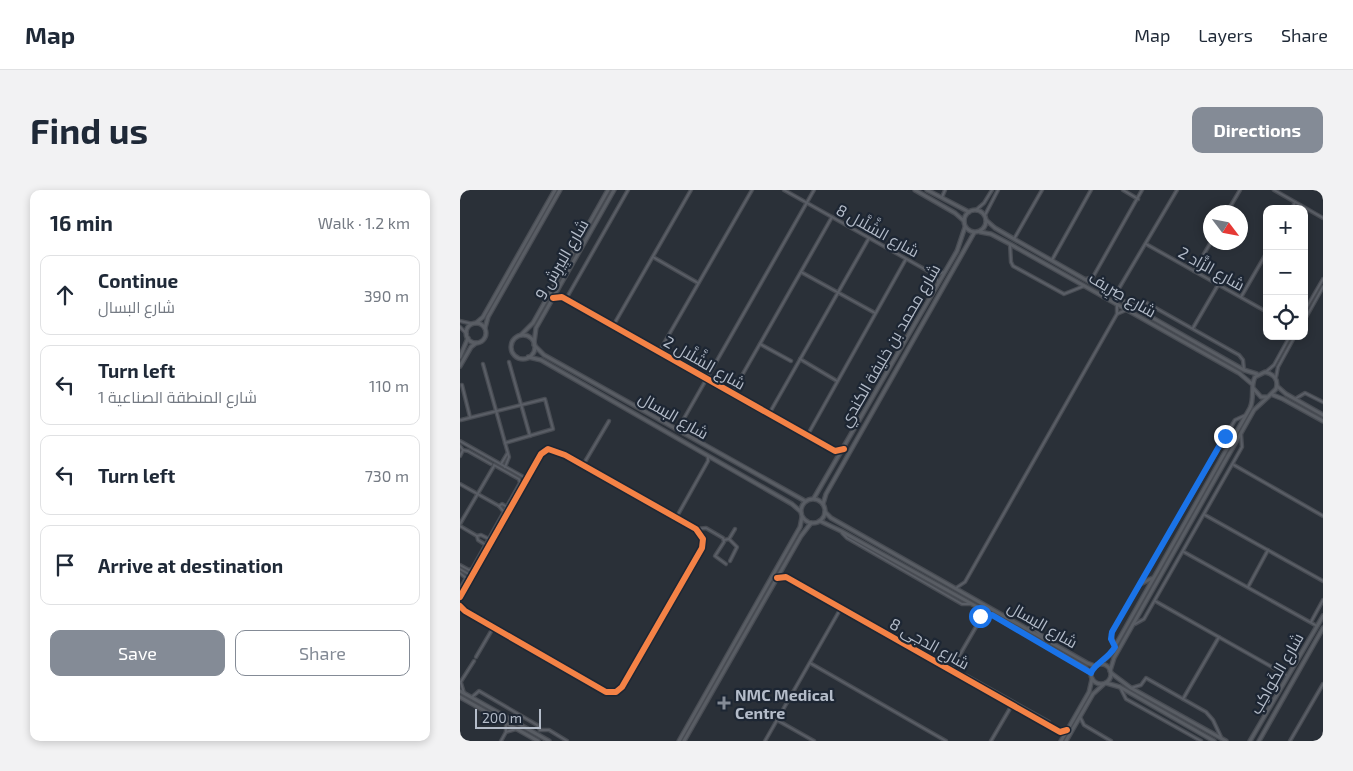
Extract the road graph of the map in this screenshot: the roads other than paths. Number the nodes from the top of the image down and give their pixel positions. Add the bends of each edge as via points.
1 (554, 190) edge
2 (560, 190) edge
3 (608, 190) edge
4 (614, 190) edge
5 (628, 190) edge
6 (691, 190) edge
7 (752, 190) edge
8 (784, 190) edge
9 (814, 190) edge
10 (914, 190) edge
11 (927, 190) edge
12 (946, 190) edge
13 (992, 190) edge
14 (998, 190) edge
15 (1042, 190) edge
16 (1092, 190) edge
17 (1123, 190) edge
18 (1142, 190) edge
19 (1177, 190) edge
20 (1240, 190) edge
21 (1274, 190) edge
22 (941, 198) junction
23 (1138, 198) junction
24 (1296, 202) junction
25 (806, 203) junction
26 (1231, 205) edge
27 (1294, 205) edge
28 (976, 210) junction
29 (969, 212) junction
30 (985, 215) junction
31 (832, 217) junction
32 (1323, 218) edge
33 (986, 220) junction
34 (964, 221) junction
35 (965, 227) junction
36 (980, 232) junction
37 (974, 233) junction
38 (869, 238) junction
39 (1014, 239) junction
40 (1010, 244) junction
41 (1146, 244) junction
42 (1206, 250) edge
43 (653, 257) junction
44 (906, 259) junction
45 (1263, 259) edge
46 (1052, 261) junction
47 (1194, 271) junction
48 (801, 272) junction
49 (945, 272) junction
50 (935, 275) junction
51 (1093, 277) junction
52 (1085, 279) junction
53 (1323, 279) edge
54 (698, 283) junction
55 (938, 283) junction
56 (1218, 284) junction
57 (1095, 285) junction
58 (1084, 286) junction
59 (1323, 287) edge
60 (559, 288) junction
61 (1118, 290) junction
62 (838, 292) junction
63 (1111, 294) junction
64 (562, 297) junction
65 (1241, 297) junction
66 (553, 298) junction
67 (566, 299) junction
68 (1120, 299) junction
69 (1117, 305) junction
70 (1308, 305) edge
71 (1132, 306) junction
72 (1126, 310) junction
73 (1263, 310) edge
74 (875, 313) junction
75 (1308, 313) edge
76 (1117, 314) junction
77 (460, 321) edge
78 (475, 324) junction
79 (613, 326) junction
80 (460, 327) edge
81 (485, 328) junction
82 (1193, 329) junction
83 (521, 335) junction
84 (467, 336) junction
85 (1288, 340) edge
86 (1293, 340) edge
87 (476, 343) junction
88 (760, 343) junction
89 (534, 344) junction
90 (659, 352) junction
91 (460, 357) edge
92 (528, 357) junction
93 (800, 360) junction
94 (791, 361) dead end
95 (509, 362) dead end
96 (483, 364) dead end
97 (460, 366) edge
98 (1244, 370) junction
99 (1265, 372) junction
100 (1258, 374) junction
101 (707, 379) junction
102 (1276, 380) junction
103 (837, 381) junction
104 (462, 385) dead end
105 (1253, 386) junction
106 (1277, 386) junction
107 (732, 394) junction
108 (1270, 396) junction
109 (1295, 399) junction
110 (1323, 402) edge
111 (521, 404) junction
112 (496, 410) junction
113 (769, 414) junction
114 (1246, 415) junction
115 (1323, 415) edge
116 (471, 418) junction
117 (461, 420) edge
118 (609, 421) dead end
119 (1323, 421) edge
120 (677, 431) junction
121 (1241, 434) junction
122 (530, 436) junction
123 (806, 436) junction
124 (460, 442) edge
125 (505, 443) junction
126 (460, 446) edge
127 (463, 450) junction
128 (844, 450) junction
129 (835, 451) junction
130 (507, 454) junction
131 (706, 454) junction
132 (460, 456) edge
133 (715, 459) junction
134 (838, 459) junction
135 (495, 461) junction
136 (708, 461) junction
137 (493, 464) junction
138 (501, 464) junction
139 (583, 465) junction
140 (1233, 465) junction
141 (505, 467) junction
142 (527, 479) junction
143 (460, 484) edge
144 (477, 493) junction
145 (814, 498) junction
146 (805, 501) junction
147 (823, 504) junction
148 (499, 506) junction
149 (507, 507) junction
150 (800, 511) junction
151 (504, 512) junction
152 (825, 512) junction
153 (1205, 514) junction
154 (1323, 516) edge
155 (676, 518) junction
156 (802, 518) junction
157 (820, 521) junction
158 (811, 523) junction
159 (460, 525) edge
160 (702, 528) junction
161 (696, 529) junction
162 (735, 529) dead end
163 (700, 533) junction
164 (477, 536) junction
165 (489, 539) junction
166 (729, 539) junction
167 (724, 540) junction
168 (486, 545) junction
169 (1268, 550) junction
170 (1184, 552) junction
171 (730, 561) dead end
172 (460, 564) edge
173 (726, 564) dead end
174 (782, 568) junction
175 (460, 569) edge
176 (460, 573) edge
177 (472, 576) junction
178 (786, 577) junction
179 (777, 578) junction
180 (1154, 578) junction
181 (1323, 581) edge
182 (963, 584) junction
183 (1140, 584) junction
184 (1248, 587) junction
185 (954, 588) junction
186 (460, 589) edge
187 (966, 595) junction
188 (460, 597) edge
189 (1323, 600) edge
190 (1155, 601) junction
191 (460, 606) edge
192 (841, 608) junction
193 (978, 608) junction
194 (992, 615) junction
195 (1323, 616) edge
196 (980, 620) junction
197 (1310, 622) junction
198 (1132, 624) junction
199 (1317, 627) junction
200 (493, 628) junction
201 (1025, 628) junction
202 (1323, 628) edge
203 (1219, 637) junction
204 (1048, 641) junction
205 (1115, 647) junction
206 (476, 656) dead end
207 (474, 661) dead end
208 (810, 663) junction
209 (1097, 665) junction
210 (951, 670) junction
211 (1111, 672) junction
212 (1091, 673) junction
213 (960, 676) junction
214 (1289, 676) junction
215 (1092, 679) junction
216 (460, 683) edge
217 (1105, 683) junction
218 (1323, 684) edge
219 (1120, 687) junction
220 (1131, 688) junction
221 (462, 692) edge
222 (460, 697) edge
223 (472, 698) junction
224 (1183, 699) junction
225 (1012, 704) junction
226 (1080, 717) junction
227 (777, 720) junction
228 (506, 723) junction
229 (1084, 725) junction
230 (1075, 726) junction
231 (1051, 727) junction
232 (516, 729) junction
233 (540, 730) junction
234 (1068, 730) junction
235 (506, 732) junction
236 (1060, 732) junction
237 (538, 734) junction
238 (687, 736) junction
239 (1063, 740) edge
240 (1224, 740) edge
241 (501, 741) edge
242 (538, 741) edge
243 (549, 741) edge
244 (567, 741) edge
245 (679, 741) edge
246 (684, 741) edge
247 (689, 741) edge
248 (765, 741) edge
249 (814, 741) edge
250 (946, 741) edge
251 (991, 741) edge
252 (1111, 741) edge
253 (1201, 741) edge
254 (1214, 741) edge
255 (1250, 741) edge
256 (1259, 741) edge
257 (1290, 741) edge

1 - 78 street via 483,317
2 - 81 street via 488,317
3 - 83 street, شارع البِيرِش 9 via 532,323
4 - 60 street, شارع البِيرِش 9
5 - 67 street
6 - 43 street
7 - 54 street
8 - 25 street, شارع الشَّلَّال 8
9 - 25 street
10 - 34 street
11 - 22 street
12 - 22 street
13 - 28 street
14 - 30 street
15 - 39 street
16 - 46 street
17 - 23 street
18 - 23 street
19 - 41 street
20 - 26 street
21 - 24 street
22 - 29 street
23 - 51 street
24 - 27 street
24 - 32 street
25 - 31 street, شارع الشَّلَّال 8
25 - 101 street
28 - 29 street
28 - 30 street
29 - 34 street
30 - 33 street
31 - 38 street, شارع الشَّلَّال 8
31 - 48 street
33 - 36 street
33 - 39 street, شارع صِرِيف
34 - 35 street
35 - 37 street
35 - 49 street, شارع محمد بن خليفة الكندي via 961,243
36 - 37 street
36 - 40 street, شارع صِرِيف
37 - 147 street, شارع محمد بن خليفة الكندي
38 - 44 street, شارع الشَّلَّال 8
38 - 62 street
39 - 46 street, شارع صِرِيف
40 - 58 street, شارع صِرِيف
40 - 58 street via 1010,262 1014,266 1064,294
41 - 47 street, شارع الزَّاد 2
41 - 61 street
42 - 47 street
43 - 54 street
43 - 79 street
44 - 50 street, شارع الشَّلَّال 8
44 - 74 street
45 - 65 street
46 - 52 street, شارع صِرِيف
47 - 56 street, شارع الزَّاد 2
48 - 62 street
48 - 88 street
49 - 50 street
49 - 55 street, شارع محمد بن خليفة الكندي
50 - 55 street
51 - 52 street
51 - 57 street
52 - 57 street, شارع صِرِيف
53 - 70 street
54 - 90 street
55 - 128 street, شارع محمد بن خليفة الكندي
56 - 65 street, شارع الزَّاد 2
56 - 82 street
57 - 63 street, شارع صِرِيف
58 - 69 street, شارع صِرِيف
59 - 75 street
60 - 64 street
60 - 66 street, شارع البِيرِش 9
61 - 63 street
61 - 68 street
62 - 74 street
62 - 93 street
63 - 68 street, شارع صِرِيف
64 - 66 street
64 - 67 street, شارع الشَّلَّال 2
65 - 73 street, شارع الزَّاد 2
66 - 89 street, شارع البِيرِش 9 via 536,328
67 - 79 street, شارع الشَّلَّال 2
68 - 71 street, شارع صِرِيف
69 - 72 street, شارع صِرِيف
69 - 76 street
71 - 82 street via 1144,302
71 - 98 street, شارع صِرِيف
72 - 76 street
72 - 105 street, شارع صِرِيف via 1239,373
74 - 103 street
76 - 182 street
77 - 78 street
78 - 81 street
78 - 84 street via 468,328
79 - 90 street, شارع الشَّلَّال 2
80 - 84 street
81 - 87 street via 484,339
82 - 98 street via 1239,355
83 - 89 street via 527,336
83 - 92 street via 512,342 511,349 518,357
84 - 87 street
84 - 91 street
85 - 99 street via 1274,365
86 - 102 street via 1278,367
87 - 97 street
88 - 94 street
88 - 107 street
89 - 92 street via 534,350
89 - 120 street, شارع البسال via 544,356
90 - 101 street, شارع الشَّلَّال 2
92 - 131 street, شارع البسال via 541,360
93 - 103 street
93 - 113 street
95 - 111 street
96 - 112 street
98 - 100 street, شارع صِرِيف
99 - 100 street
99 - 102 street
100 - 105 street
101 - 107 street, شارع الشَّلَّال 2
101 - 120 street
102 - 106 street
103 - 123 street
104 - 116 street
105 - 108 street via 1257,395
105 - 114 street via 1253,402
106 - 108 street
106 - 109 street
107 - 113 street, شارع الشَّلَّال 2
108 - 119 street via 1283,399
108 - 121 street via 1258,404
109 - 110 street via 1305,393
109 - 115 street
111 - 112 street
111 - 122 street
111 - 122 street via 545,398 551,417 552,430
112 - 116 street
112 - 125 street
113 - 123 street, شارع الشَّلَّال 2
114 - 180 street
114 - 183 street via 1235,420
116 - 117 street
118 - 139 street
120 - 146 street, شارع البسال
121 - 140 street via 1243,444
121 - 198 street
122 - 125 street
123 - 129 street, شارع الشَّلَّال 2
124 - 135 street
125 - 130 street
126 - 127 street
127 - 132 street
127 - 137 street
128 - 129 street
128 - 134 street, شارع محمد بن خليفة الكندي
129 - 134 street
130 - 138 street
130 - 141 street via 509,459
131 - 133 street, شارع البسال
131 - 136 street
133 - 136 street
133 - 150 street, شارع البسال
134 - 145 street, شارع محمد بن خليفة الكندي
135 - 137 street
135 - 138 street
136 - 155 street
137 - 144 street
137 - 149 street via 520,481
138 - 141 street
139 - 142 street via 548,449 541,454
139 - 155 street
140 - 153 street
140 - 154 street
141 - 142 street
142 - 177 street
143 - 144 street
144 - 148 street
144 - 159 street
145 - 146 street
145 - 147 street
146 - 150 street
147 - 152 street
148 - 149 street
148 - 151 street
149 - 151 street
150 - 156 street
151 - 165 street
152 - 157 street
152 - 185 street, شارع البسال
153 - 169 street
153 - 170 street
155 - 161 street
156 - 158 street
156 - 245 street via 800,527
157 - 158 street
157 - 193 street, شارع البسال
158 - 174 street
159 - 164 street
160 - 161 street
160 - 163 street
160 - 167 street
161 - 163 street
162 - 166 street
163 - 200 street via 702,548 622,687 616,692 606,692
164 - 165 street
164 - 168 street
165 - 168 street
166 - 167 street
166 - 171 street via 737,547
167 - 173 street via 715,556
168 - 172 street via 472,569
169 - 181 street
169 - 184 street
170 - 184 street
170 - 190 street
174 - 178 street
174 - 179 street
175 - 177 street
176 - 186 street via 466,578
177 - 188 street
178 - 179 street
178 - 192 street, شارع الدجى 8
179 - 238 street
180 - 183 street
180 - 205 street
182 - 185 street
182 - 187 street
183 - 205 street via 1112,634
184 - 197 street
185 - 187 street, شارع البسال
187 - 201 street, شارع البسال
189 - 197 street
190 - 198 street via 1144,619
190 - 203 street
191 - 200 street
192 - 208 street
192 - 210 street, شارع الدجى 8
193 - 194 street, شارع البسال
193 - 196 street
194 - 196 street
194 - 212 street, شارع البسال
195 - 199 street, شارع الكَواكِب
196 - 210 street
197 - 199 street
198 - 211 street via 1114,658
199 - 214 street, شارع الكَواكِب
200 - 206 street
201 - 204 street, شارع البسال
201 - 204 street via 1036,626
202 - 256 street, شارع الكَواكِب
203 - 214 street
203 - 224 street
204 - 209 street, شارع البسال via 1086,663
205 - 209 street via 1108,658
207 - 216 street
208 - 227 street
208 - 250 street
209 - 211 street via 1106,666
209 - 212 street
210 - 213 street, شارع الدجى 8
211 - 217 street
211 - 220 street
212 - 215 street
213 - 225 street, شارع الدجى 8
213 - 231 street via 967,676 1048,722
214 - 255 street, شارع الكَواكِب
215 - 217 street via 1098,684
215 - 234 street via 1089,692
216 - 221 street
217 - 219 street
217 - 226 street via 1093,694
218 - 257 street
219 - 253 street via 1126,698
219 - 254 street
220 - 224 street via 1141,685 1146,678
220 - 240 street
221 - 223 street
222 - 228 street
223 - 233 street via 479,691 537,725
223 - 237 street
224 - 240 street via 1210,716
225 - 231 street, شارع الدجى 8
225 - 251 street
226 - 229 street
226 - 230 street
227 - 248 street
227 - 249 street
228 - 232 street
228 - 235 street
229 - 230 street
229 - 252 street
230 - 239 street
231 - 236 street, شارع الدجى 8
232 - 235 street
232 - 242 street
233 - 237 street
233 - 244 street via 549,730
234 - 236 street
234 - 239 street
235 - 241 street
236 - 239 street
237 - 243 street
238 - 246 street
238 - 247 street

